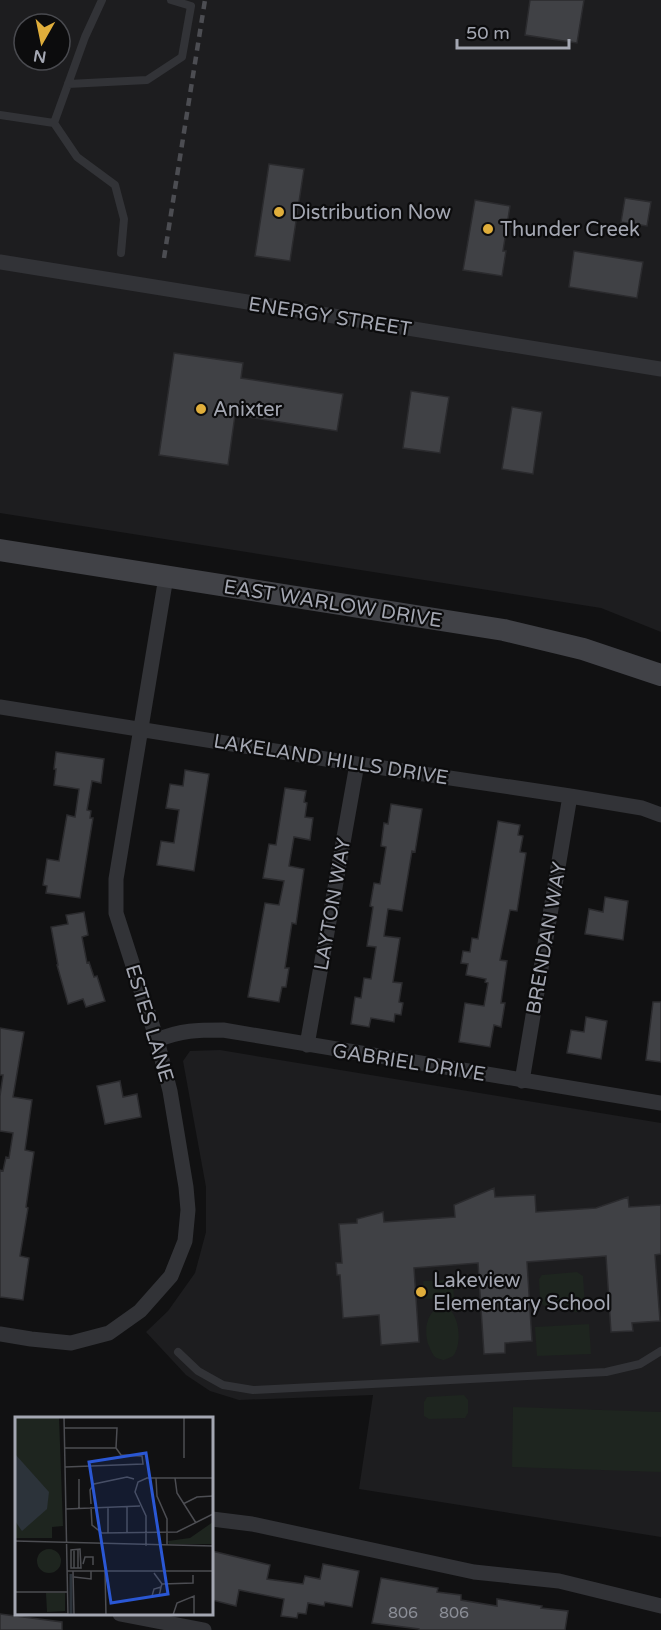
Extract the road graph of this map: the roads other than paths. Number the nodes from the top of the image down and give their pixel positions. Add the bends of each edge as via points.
1 (102, 0) edge
2 (171, 0) edge
3 (68, 84) junction
4 (0, 115) edge
5 (54, 123) junction
6 (121, 253) dead end
7 (0, 262) edge
8 (661, 369) edge
9 (0, 550) edge
10 (166, 577) junction
11 (661, 675) edge
12 (0, 707) edge
13 (141, 729) junction
14 (357, 764) junction
15 (570, 796) junction
16 (661, 815) edge
17 (157, 1040) junction
18 (307, 1045) junction
19 (522, 1081) junction
20 (661, 1103) edge
21 (0, 1334) edge
22 (661, 1351) edge
23 (178, 1352) dead end
24 (213, 1519) edge
25 (661, 1606) edge
26 (125, 1615) edge
27 (204, 1630) edge

1 - 3 lane
2 - 3 lane via 191,6 182,57 147,80
3 - 5 lane
4 - 5 lane
5 - 6 lane via 77,157 115,184 124,219
7 - 8 street, ENERGY STREET
9 - 10 street, EAST WARLOW DRIVE
10 - 11 street, EAST WARLOW DRIVE via 504,630 583,649
10 - 13 street, ESTES LANE
12 - 13 street, LAKELAND HILLS DRIVE
13 - 14 street, LAKELAND HILLS DRIVE
13 - 17 street, ESTES LANE via 116,879 116,914
14 - 15 street, LAKELAND HILLS DRIVE
14 - 18 street, LAYTON WAY
15 - 16 street, LAKELAND HILLS DRIVE
15 - 19 street, BRENDAN WAY
17 - 18 street, GABRIEL DRIVE via 176,1033 224,1030
17 - 21 street, ESTES LANE via 170,1091 188,1210 185,1241 171,1276 140,1311 109,1333 71,1343
18 - 19 street, GABRIEL DRIVE
19 - 20 street, GABRIEL DRIVE
22 - 23 lane via 640,1364 606,1372 253,1390 223,1385 198,1371
24 - 25 street via 474,1572 559,1581
26 - 27 street

